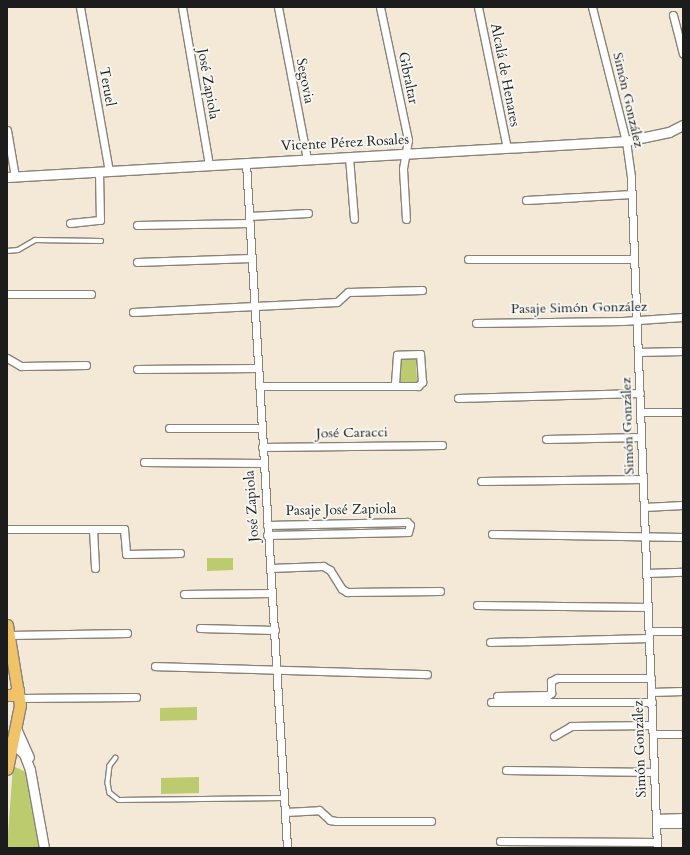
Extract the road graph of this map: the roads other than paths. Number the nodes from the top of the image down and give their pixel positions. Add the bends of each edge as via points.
1 (80, 7) edge
2 (182, 7) edge
3 (278, 7) edge
4 (380, 7) edge
5 (478, 7) edge
6 (592, 7) edge
7 (673, 15) dead end
8 (683, 54) edge
9 (683, 125) edge
10 (7, 130) edge
11 (626, 141) junction
12 (507, 148) junction
13 (406, 154) junction
14 (350, 157) junction
15 (307, 160) junction
16 (246, 163) junction
17 (209, 165) junction
18 (109, 171) junction
19 (99, 172) junction
20 (11, 177) edge
21 (632, 194) junction
22 (526, 200) dead end
23 (308, 213) dead end
24 (249, 219) junction
25 (354, 219) dead end
26 (406, 219) dead end
27 (70, 223) dead end
28 (137, 225) dead end
29 (101, 241) dead end
30 (7, 251) edge
31 (251, 258) junction
32 (468, 259) dead end
33 (634, 259) junction
34 (137, 262) dead end
35 (422, 290) dead end
36 (7, 294) edge
37 (91, 294) dead end
38 (254, 306) junction
39 (133, 312) dead end
40 (683, 317) edge
41 (637, 320) junction
42 (476, 323) dead end
43 (683, 351) edge
44 (638, 352) junction
45 (7, 358) edge
46 (86, 365) dead end
47 (258, 368) junction
48 (138, 369) dead end
49 (259, 386) junction
50 (394, 386) junction
51 (640, 393) junction
52 (458, 398) dead end
53 (640, 412) junction
54 (683, 412) edge
55 (169, 428) dead end
56 (261, 428) junction
57 (641, 437) junction
58 (546, 439) dead end
59 (442, 445) dead end
60 (262, 447) junction
61 (144, 462) dead end
62 (263, 463) junction
63 (643, 479) junction
64 (481, 481) dead end
65 (683, 505) edge
66 (644, 507) junction
67 (267, 525) junction
68 (7, 529) edge
69 (93, 529) junction
70 (492, 534) dead end
71 (267, 535) junction
72 (645, 537) junction
73 (683, 537) edge
74 (180, 553) dead end
75 (95, 568) dead end
76 (270, 568) junction
77 (683, 572) edge
78 (646, 573) junction
79 (440, 590) dead end
80 (272, 593) junction
81 (184, 594) dead end
82 (477, 605) dead end
83 (648, 607) junction
84 (200, 628) dead end
85 (275, 630) junction
86 (683, 631) edge
87 (127, 632) dead end
88 (649, 634) junction
89 (8, 635) edge
90 (490, 642) dead end
91 (155, 666) dead end
92 (277, 669) junction
93 (427, 674) dead end
94 (651, 678) junction
95 (683, 691) edge
96 (651, 692) junction
97 (19, 694) junction
98 (7, 695) edge
99 (497, 696) dead end
100 (136, 697) dead end
101 (491, 702) dead end
102 (652, 702) junction
103 (15, 726) junction
104 (652, 726) junction
105 (653, 734) junction
106 (683, 734) edge
107 (554, 736) dead end
108 (9, 739) edge
109 (116, 758) dead end
110 (7, 768) edge
111 (30, 770) junction
112 (506, 770) dead end
113 (654, 772) junction
114 (284, 798) junction
115 (285, 812) junction
116 (683, 817) edge
117 (431, 821) dead end
118 (656, 821) junction
119 (683, 824) edge
120 (500, 841) dead end
121 (657, 845) edge
122 (44, 848) edge
123 (286, 848) edge

1 - 18 street, Teruel
2 - 17 street, José Zapiola
3 - 15 street, Segovia
4 - 13 street, Gibraltar via 408,140
5 - 12 street, Alcalá de Henares
6 - 11 street, Simón González
7 - 8 street
9 - 11 street, Vicente Pérez Rosales via 665,133
10 - 20 street
11 - 12 street, Vicente Pérez Rosales
11 - 21 street, Simón González
12 - 13 street, Vicente Pérez Rosales
13 - 14 street, Vicente Pérez Rosales
13 - 26 street, Gibraltar via 403,170
14 - 15 street, Vicente Pérez Rosales
14 - 25 street
15 - 16 street, Vicente Pérez Rosales
16 - 17 street, Vicente Pérez Rosales
16 - 24 street, José Zapiola
17 - 18 street, Vicente Pérez Rosales
18 - 19 street, Vicente Pérez Rosales
19 - 20 street, Vicente Pérez Rosales
19 - 27 street via 100,220
21 - 22 street
21 - 33 street, Simón González
23 - 24 street
24 - 28 street
24 - 31 street, José Zapiola
29 - 30 lane via 35,240 18,250
31 - 34 street
31 - 38 street, José Zapiola
32 - 33 street
33 - 41 street, Simón González
35 - 38 street via 348,292 337,302
36 - 37 street
38 - 39 street
38 - 47 street, José Zapiola
40 - 41 street, Pasaje Simón González
41 - 42 street, Pasaje Simón González
41 - 44 street, Simón González
43 - 44 street
44 - 51 street, Simón González
45 - 46 street via 21,366
47 - 48 street
47 - 49 street, José Zapiola
49 - 50 street
49 - 56 street, José Zapiola
50 - 50 street via 397,355 420,354 421,385
51 - 52 street
51 - 53 street, Simón González
53 - 54 street
53 - 57 street, Simón González
55 - 56 street
56 - 60 street, José Zapiola
57 - 58 street
57 - 63 street, Simón González
59 - 60 street, José Caracci
60 - 62 street, José Zapiola
61 - 62 street
62 - 67 street, José Zapiola
63 - 64 street
63 - 66 street, Simón González
65 - 66 street
66 - 72 street, Simón González
67 - 71 street, José Zapiola
67 - 71 street, Pasaje José Zapiola via 408,522 410,525 408,532
68 - 69 street
69 - 74 street via 124,529 126,554
69 - 75 street
70 - 72 street
71 - 76 street, José Zapiola
72 - 73 street
72 - 78 street, Simón González
76 - 79 street via 322,566 330,570 342,589 347,592
76 - 80 street, José Zapiola
77 - 78 street
78 - 83 street, Simón González
80 - 81 street
80 - 85 street, José Zapiola
82 - 83 street
83 - 88 street, Simón González
84 - 85 street
85 - 92 street, José Zapiola
86 - 88 street
87 - 89 street
88 - 90 street
88 - 94 street, Simón González
89 - 97 main road
91 - 92 street
92 - 93 street
92 - 114 street, José Zapiola
94 - 96 street, Simón González
94 - 99 street via 557,678 551,681 551,693 548,695
95 - 96 street
96 - 102 street, Simón González
97 - 98 main road
97 - 100 street
97 - 103 main road
101 - 102 street
102 - 104 street, Simón González
103 - 108 main road
103 - 111 street via 28,752
104 - 105 street, Simón González
104 - 107 street via 571,726
105 - 106 street
105 - 113 street, Simón González
108 - 110 main road
108 - 111 street via 24,754
109 - 114 lane via 110,766 108,783 110,792 120,800
111 - 122 street
112 - 113 street
113 - 118 street, Simón González
114 - 115 street, José Zapiola
115 - 117 street via 318,810 330,820 336,821
115 - 123 street, José Zapiola
116 - 118 street
118 - 119 street
118 - 121 street, Simón González
120 - 121 street

